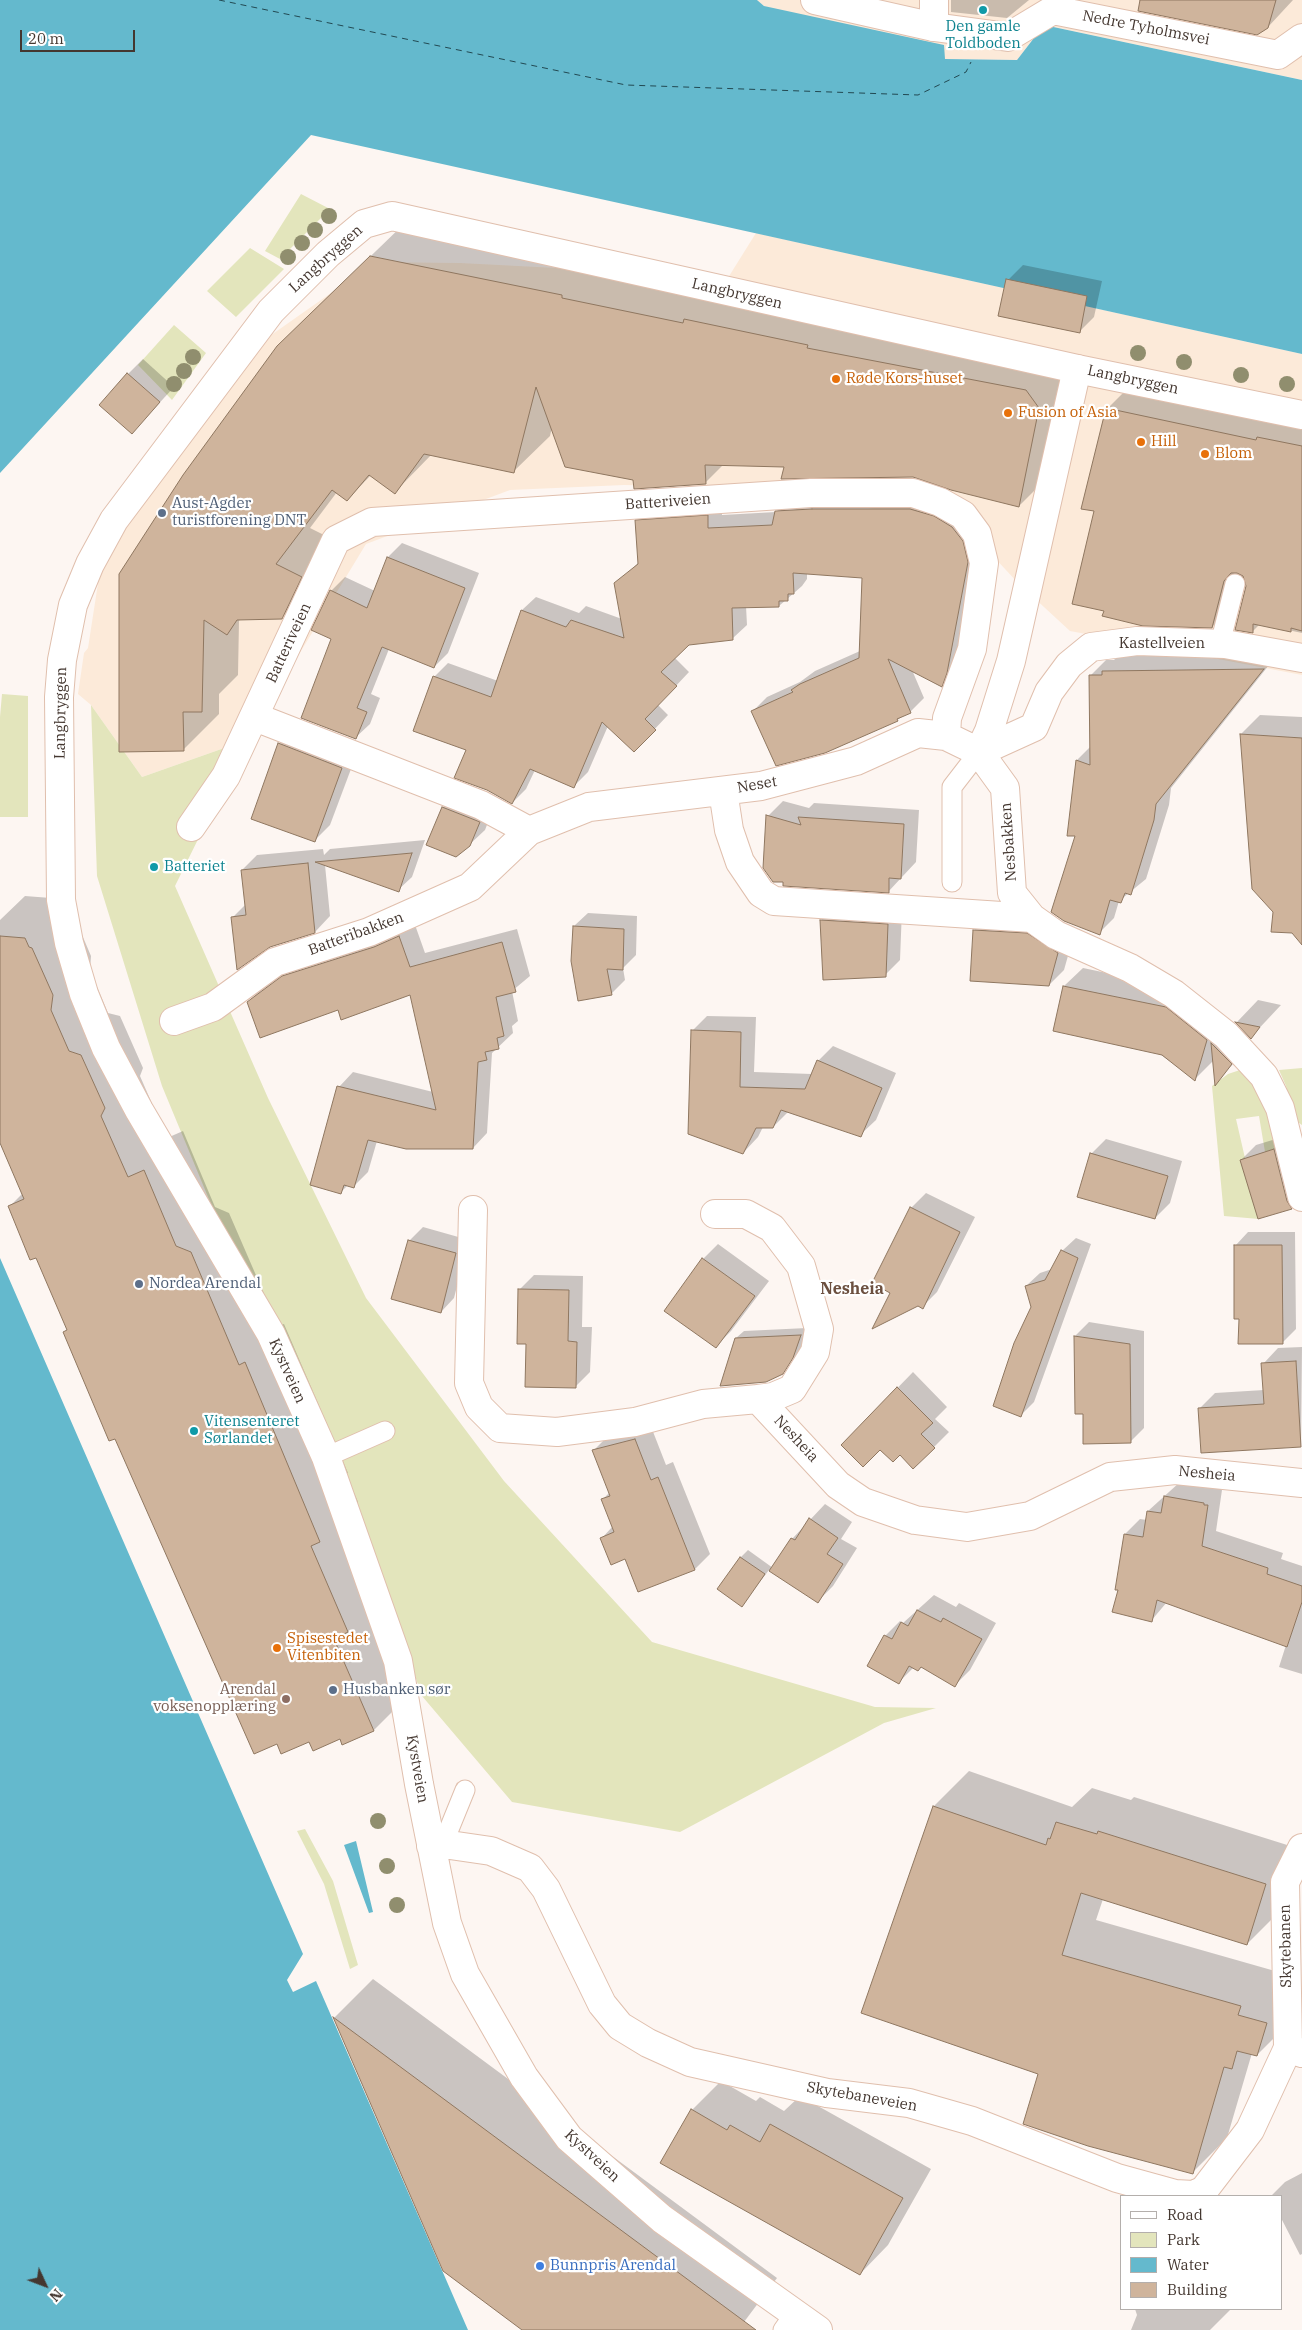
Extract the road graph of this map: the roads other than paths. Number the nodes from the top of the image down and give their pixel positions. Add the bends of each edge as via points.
1 (815, 0) edge
2 (934, 0) edge
3 (934, 27) junction
4 (1302, 38) edge
5 (1077, 369) junction
6 (1302, 415) edge
7 (1235, 584) dead end
8 (1220, 644) junction
9 (1302, 658) edge
10 (255, 717) junction
11 (946, 736) junction
12 (979, 752) junction
13 (723, 791) junction
14 (191, 827) dead end
15 (529, 831) junction
16 (952, 882) dead end
17 (1032, 918) junction
18 (174, 1021) dead end
19 (139, 1110) joint
20 (1302, 1197) edge
21 (473, 1210) dead end
22 (715, 1214) dead end
23 (758, 1399) junction
24 (385, 1431) dead end
25 (326, 1457) junction
26 (1302, 1483) edge
27 (465, 1790) dead end
28 (437, 1845) junction
29 (1302, 1848) edge
30 (1295, 2050) edge
31 (789, 2322) edge
32 (818, 2330) edge

1 - 3 street, Nedre Tyholmsvei
2 - 3 street
3 - 4 street, Nedre Tyholmsvei via 1008,37 1053,10 1278,54
5 - 6 street, Langbryggen
5 - 12 street via 1011,661
5 - 19 street, Langbryggen via 392,216 364,224 271,310 114,520 90,564 73,605 62,660 59,697 62,900 69,943 84,994 106,1048
7 - 8 lane
8 - 9 street, Kastellveien
8 - 12 street, Kastellveien via 1137,641 1091,647 1069,665 1049,692 1034,727
10 - 11 street, Batteriveien via 336,540 372,522 811,493 913,493 940,502 963,515 977,534 984,563 972,650 947,718
10 - 14 street, Batteriveien via 226,776
10 - 15 street via 481,805
11 - 12 street, Neset
11 - 13 street, Neset via 918,734 856,761 761,786
12 - 16 lane via 952,787
12 - 17 street, Nesbakken via 1005,788 1012,893
13 - 15 street, Neset via 589,807
13 - 17 street via 729,830 740,862 761,893 774,901
15 - 18 street, Batteribakken via 470,887 369,932 275,962 213,1007
17 - 20 street, Nesbakken via 1056,935 1130,968 1174,994 1226,1035 1264,1076 1280,1108
19 - 25 street, Kystveien via 271,1334
21 - 23 street via 469,1384 478,1407 500,1428 566,1432 635,1422 703,1404
22 - 23 street via 746,1214 772,1228 801,1266 819,1329 815,1352 792,1388 773,1397
23 - 26 street, Nesheia via 838,1485 864,1502 915,1520 967,1527 1030,1516 1110,1477 1165,1471
24 - 25 lane
25 - 28 street, Kystveien via 398,1662
27 - 28 lane
28 - 30 street, Skytebaneveien via 490,1851 530,1868 546,1889 602,2004 620,2026 648,2043 690,2062 827,2093 918,2106 972,2122 1116,2178 1175,2194 1194,2195 1204,2190 1245,2138
28 - 31 street, Kystveien via 447,1923 466,1974 524,2076 569,2138
29 - 30 street, Skytebanen via 1285,1882
31 - 32 street, Kystveien

